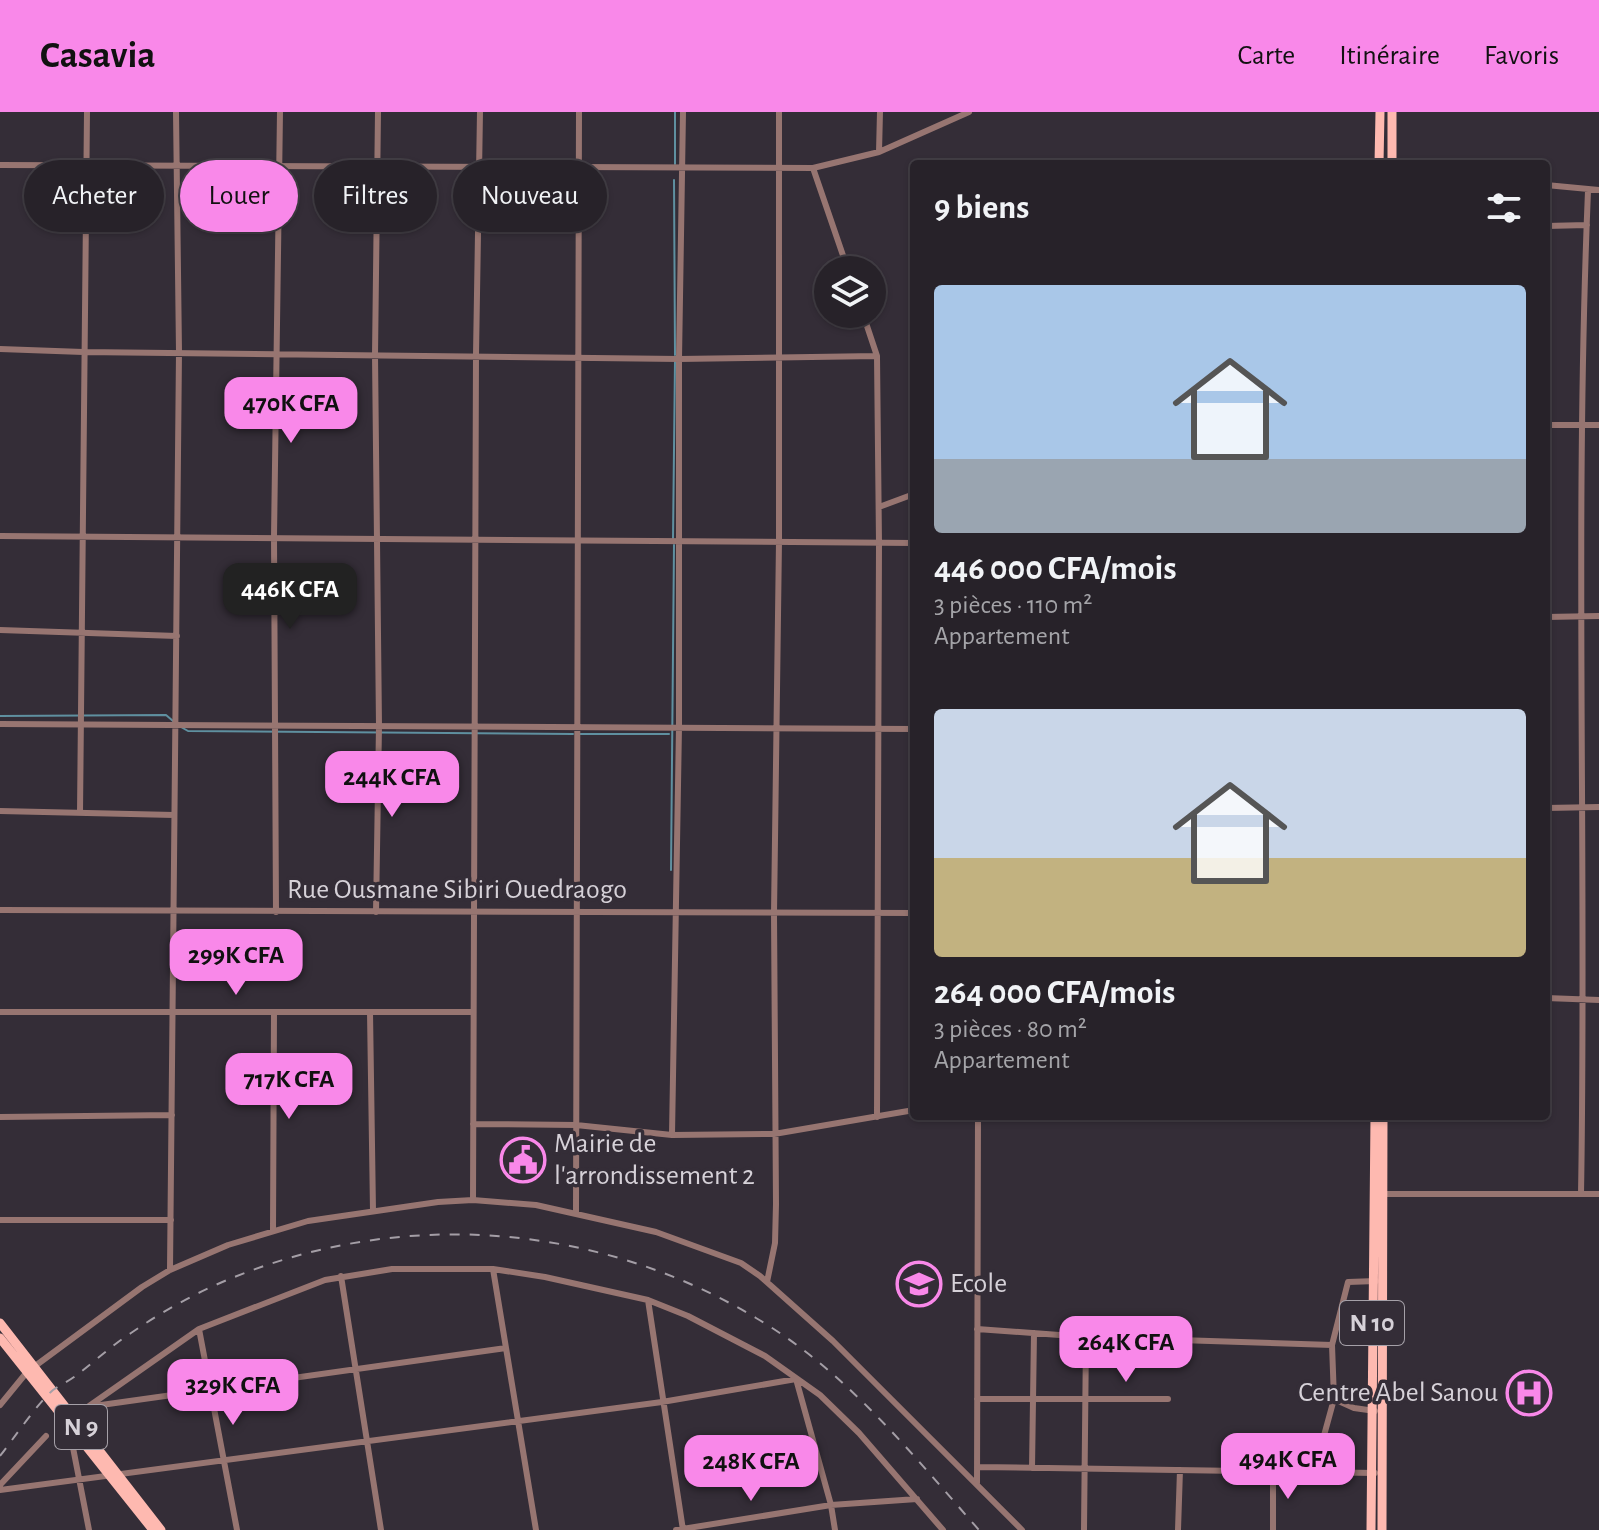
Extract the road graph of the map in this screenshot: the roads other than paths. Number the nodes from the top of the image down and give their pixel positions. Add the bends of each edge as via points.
1 (87, 112) edge
2 (176, 112) edge
3 (280, 112) edge
4 (378, 112) edge
5 (480, 112) edge
6 (579, 112) edge
7 (683, 112) edge
8 (779, 112) edge
9 (880, 112) edge
10 (969, 112) edge
11 (1380, 112) edge
12 (1392, 112) edge
13 (879, 152) junction
14 (88, 160) edge
15 (280, 160) edge
16 (378, 160) edge
17 (479, 160) edge
18 (579, 160) edge
19 (1379, 160) edge
20 (1392, 160) edge
21 (0, 165) edge
22 (24, 165) edge
23 (164, 166) edge
24 (176, 166) junction
25 (180, 166) edge
26 (778, 168) junction
27 (813, 168) junction
28 (607, 169) edge
29 (683, 169) junction
30 (1550, 186) edge
31 (1599, 190) edge
32 (1588, 191) junction
33 (1587, 225) junction
34 (1550, 226) edge
35 (86, 232) edge
36 (279, 232) edge
37 (377, 232) edge
38 (478, 232) edge
39 (579, 232) edge
40 (843, 256) edge
41 (868, 328) edge
42 (0, 349) edge
43 (83, 352) junction
44 (179, 352) junction
45 (277, 353) junction
46 (375, 355) junction
47 (476, 355) junction
48 (579, 356) junction
49 (877, 356) junction
50 (779, 358) junction
51 (679, 359) junction
52 (1550, 425) edge
53 (1581, 425) junction
54 (1599, 425) edge
55 (910, 495) edge
56 (879, 507) junction
57 (0, 536) edge
58 (81, 537) junction
59 (176, 537) junction
60 (274, 537) junction
61 (378, 538) junction
62 (477, 538) junction
63 (578, 540) junction
64 (779, 541) junction
65 (678, 542) junction
66 (879, 543) junction
67 (910, 543) edge
68 (1582, 616) junction
69 (1599, 616) edge
70 (1550, 617) edge
71 (0, 630) edge
72 (82, 633) junction
73 (177, 636) junction
74 (0, 724) edge
75 (79, 724) junction
76 (176, 725) junction
77 (276, 725) junction
78 (379, 726) junction
79 (476, 726) junction
80 (578, 727) junction
81 (679, 727) junction
82 (776, 728) junction
83 (879, 729) junction
84 (910, 729) edge
85 (1581, 807) junction
86 (1599, 807) edge
87 (1550, 808) edge
88 (0, 811) edge
89 (80, 813) junction
90 (174, 815) junction
91 (0, 910) edge
92 (175, 911) junction
93 (475, 911) junction
94 (276, 912) junction
95 (376, 912) junction
96 (577, 913) junction
97 (675, 913) junction
98 (910, 913) edge
99 (774, 914) junction
100 (877, 914) junction
101 (1550, 998) edge
102 (1585, 999) junction
103 (1599, 1000) edge
104 (0, 1012) edge
105 (174, 1012) junction
106 (274, 1012) junction
107 (370, 1012) junction
108 (473, 1012) junction
109 (910, 1111) edge
110 (172, 1115) junction
111 (0, 1117) edge
112 (877, 1117) junction
113 (978, 1120) edge
114 (1375, 1120) edge
115 (1383, 1120) edge
116 (473, 1124) junction
117 (576, 1125) junction
118 (774, 1134) junction
119 (672, 1135) junction
120 (1379, 1194) junction
121 (1581, 1194) junction
122 (1599, 1194) edge
123 (473, 1200) junction
124 (373, 1211) junction
125 (576, 1213) junction
126 (0, 1220) edge
127 (171, 1220) junction
128 (273, 1230) junction
129 (493, 1269) junction
130 (170, 1270) junction
131 (341, 1276) junction
132 (1378, 1281) junction
133 (767, 1282) junction
134 (648, 1300) junction
135 (0, 1323) edge
136 (199, 1329) junction
137 (977, 1329) junction
138 (1034, 1333) junction
139 (1086, 1337) junction
140 (0, 1338) edge
141 (1332, 1345) junction
142 (506, 1348) junction
143 (30, 1369) junction
144 (356, 1370) junction
145 (796, 1379) junction
146 (211, 1391) junction
147 (977, 1399) junction
148 (1032, 1399) junction
149 (1085, 1399) junction
150 (1168, 1399) dead end
151 (1334, 1399) junction
152 (662, 1402) junction
153 (0, 1405) edge
154 (90, 1406) junction
155 (1377, 1411) junction
156 (71, 1420) junction
157 (518, 1421) junction
158 (46, 1436) dead end
159 (369, 1441) junction
160 (224, 1461) junction
161 (977, 1467) junction
162 (1032, 1468) junction
163 (1084, 1469) junction
164 (1180, 1470) junction
165 (1273, 1471) junction
166 (1314, 1472) junction
167 (1377, 1472) junction
168 (115, 1476) junction
169 (81, 1480) junction
170 (977, 1483) junction
171 (0, 1487) edge
172 (917, 1499) junction
173 (831, 1505) junction
174 (89, 1530) edge
175 (153, 1530) edge
176 (161, 1530) edge
177 (237, 1530) edge
178 (381, 1530) edge
179 (536, 1530) edge
180 (681, 1530) edge
181 (835, 1530) edge
182 (943, 1530) edge
183 (1022, 1530) edge
184 (1084, 1530) edge
185 (1178, 1530) edge
186 (1273, 1530) edge
187 (1371, 1530) edge
188 (1382, 1530) edge

1 - 14 street
2 - 24 street
3 - 15 street
4 - 16 street
5 - 17 street
6 - 18 street
7 - 29 street
8 - 26 street
9 - 13 street
10 - 13 street
11 - 19 main road
12 - 20 main road
13 - 27 street
21 - 22 street
23 - 24 street
24 - 25 street
24 - 44 street
26 - 27 street
26 - 29 street
26 - 50 street
27 - 40 street
28 - 29 street
29 - 51 street
30 - 32 street
31 - 32 street
32 - 33 street
33 - 34 street
33 - 53 street
35 - 43 street
36 - 45 street
37 - 46 street
38 - 47 street
39 - 48 street
41 - 49 street
42 - 43 street
43 - 44 street
43 - 58 street
44 - 45 street
44 - 59 street
45 - 46 street
45 - 60 street
46 - 47 street
46 - 61 street
47 - 48 street
47 - 62 street
48 - 51 street
48 - 63 street
49 - 50 street
49 - 56 street
50 - 51 street
50 - 64 street
51 - 65 street
52 - 53 street
53 - 54 street
53 - 68 street
55 - 56 street
56 - 66 street
57 - 58 street
58 - 59 street
58 - 72 street
59 - 60 street
59 - 73 street
60 - 61 street
60 - 77 street
61 - 62 street
61 - 78 street
62 - 63 street
62 - 79 street
63 - 65 street
63 - 80 street
64 - 65 street
64 - 66 street
64 - 82 street
65 - 81 street
66 - 67 street
66 - 83 street
68 - 69 street
68 - 70 street
68 - 85 street
71 - 72 street
72 - 73 street
72 - 75 street
73 - 76 street
74 - 75 street
75 - 76 street
75 - 89 street
76 - 77 street
76 - 90 street
77 - 78 street
77 - 94 street
78 - 79 street
78 - 95 street
79 - 80 street
79 - 93 street
80 - 81 street
80 - 96 street
81 - 82 street
81 - 97 street
82 - 83 street
82 - 99 street
83 - 84 street
83 - 100 street
85 - 86 street
85 - 87 street
85 - 102 street
88 - 89 street
89 - 90 street
90 - 92 street
91 - 92 street, Rue Ousmane Sibiri Ouedraogo
92 - 94 street, Rue Ousmane Sibiri Ouedraogo
92 - 105 street
93 - 95 street, Rue Ousmane Sibiri Ouedraogo
93 - 96 street, Rue Ousmane Sibiri Ouedraogo
93 - 108 street
94 - 95 street, Rue Ousmane Sibiri Ouedraogo
96 - 97 street, Rue Ousmane Sibiri Ouedraogo
96 - 117 street
97 - 99 street, Rue Ousmane Sibiri Ouedraogo
97 - 119 street
98 - 100 street, Rue Ousmane Sibiri Ouedraogo
99 - 100 street, Rue Ousmane Sibiri Ouedraogo
99 - 118 street
100 - 112 street
101 - 102 street
102 - 103 street
102 - 121 street
104 - 105 street
105 - 106 street
105 - 110 street
106 - 107 street
106 - 128 street
107 - 108 street
107 - 124 street
108 - 116 street
109 - 112 street
110 - 111 street
110 - 127 street
112 - 118 street
113 - 137 street
114 - 120 main road, N 10
115 - 120 main road, N 10
116 - 117 street
116 - 123 street
117 - 119 street
117 - 125 street
118 - 119 street
118 - 133 street via 775,1230
120 - 121 street
120 - 132 main road, N 10
121 - 122 street
123 - 124 street
123 - 125 street
124 - 128 street
125 - 133 street via 707,1248
126 - 127 street
127 - 130 street
128 - 130 street
129 - 131 street via 392,1269
129 - 134 street
129 - 142 street
130 - 143 street
131 - 136 street
131 - 144 street
132 - 141 street via 1348,1282
132 - 155 main road, N 10
133 - 170 street
134 - 145 street via 765,1356
134 - 152 street
135 - 143 main road, N 9
136 - 146 street
136 - 154 street
137 - 138 street
137 - 147 street
138 - 139 street
138 - 148 street
139 - 141 street
139 - 149 street
140 - 143 main road, N 9
141 - 151 street
142 - 144 street
142 - 157 street
143 - 153 street
143 - 156 main road, N 9
144 - 146 street
144 - 159 street
145 - 152 street
145 - 172 street via 859,1433
145 - 173 street
146 - 154 street
146 - 160 street
147 - 148 street
147 - 161 street
148 - 149 street
148 - 162 street
149 - 150 street
149 - 163 street
151 - 155 street
151 - 166 street
152 - 157 street
152 - 180 street
154 - 156 street
155 - 167 main road, N 10
156 - 168 main road, N 9
156 - 169 street
157 - 159 street
157 - 179 street
158 - 171 street
159 - 160 street
159 - 178 street
160 - 168 street
160 - 177 street
161 - 162 street
161 - 170 street
162 - 163 street
163 - 164 street
163 - 184 street
164 - 165 street
164 - 185 street
165 - 166 street
165 - 186 street
166 - 167 street
167 - 187 main road, N 10
167 - 188 main road, N 10
168 - 169 street
168 - 175 main road, N 9
168 - 176 main road, N 9
169 - 171 street
169 - 174 street
170 - 183 street
172 - 173 street
172 - 182 street
173 - 180 street
173 - 181 street

